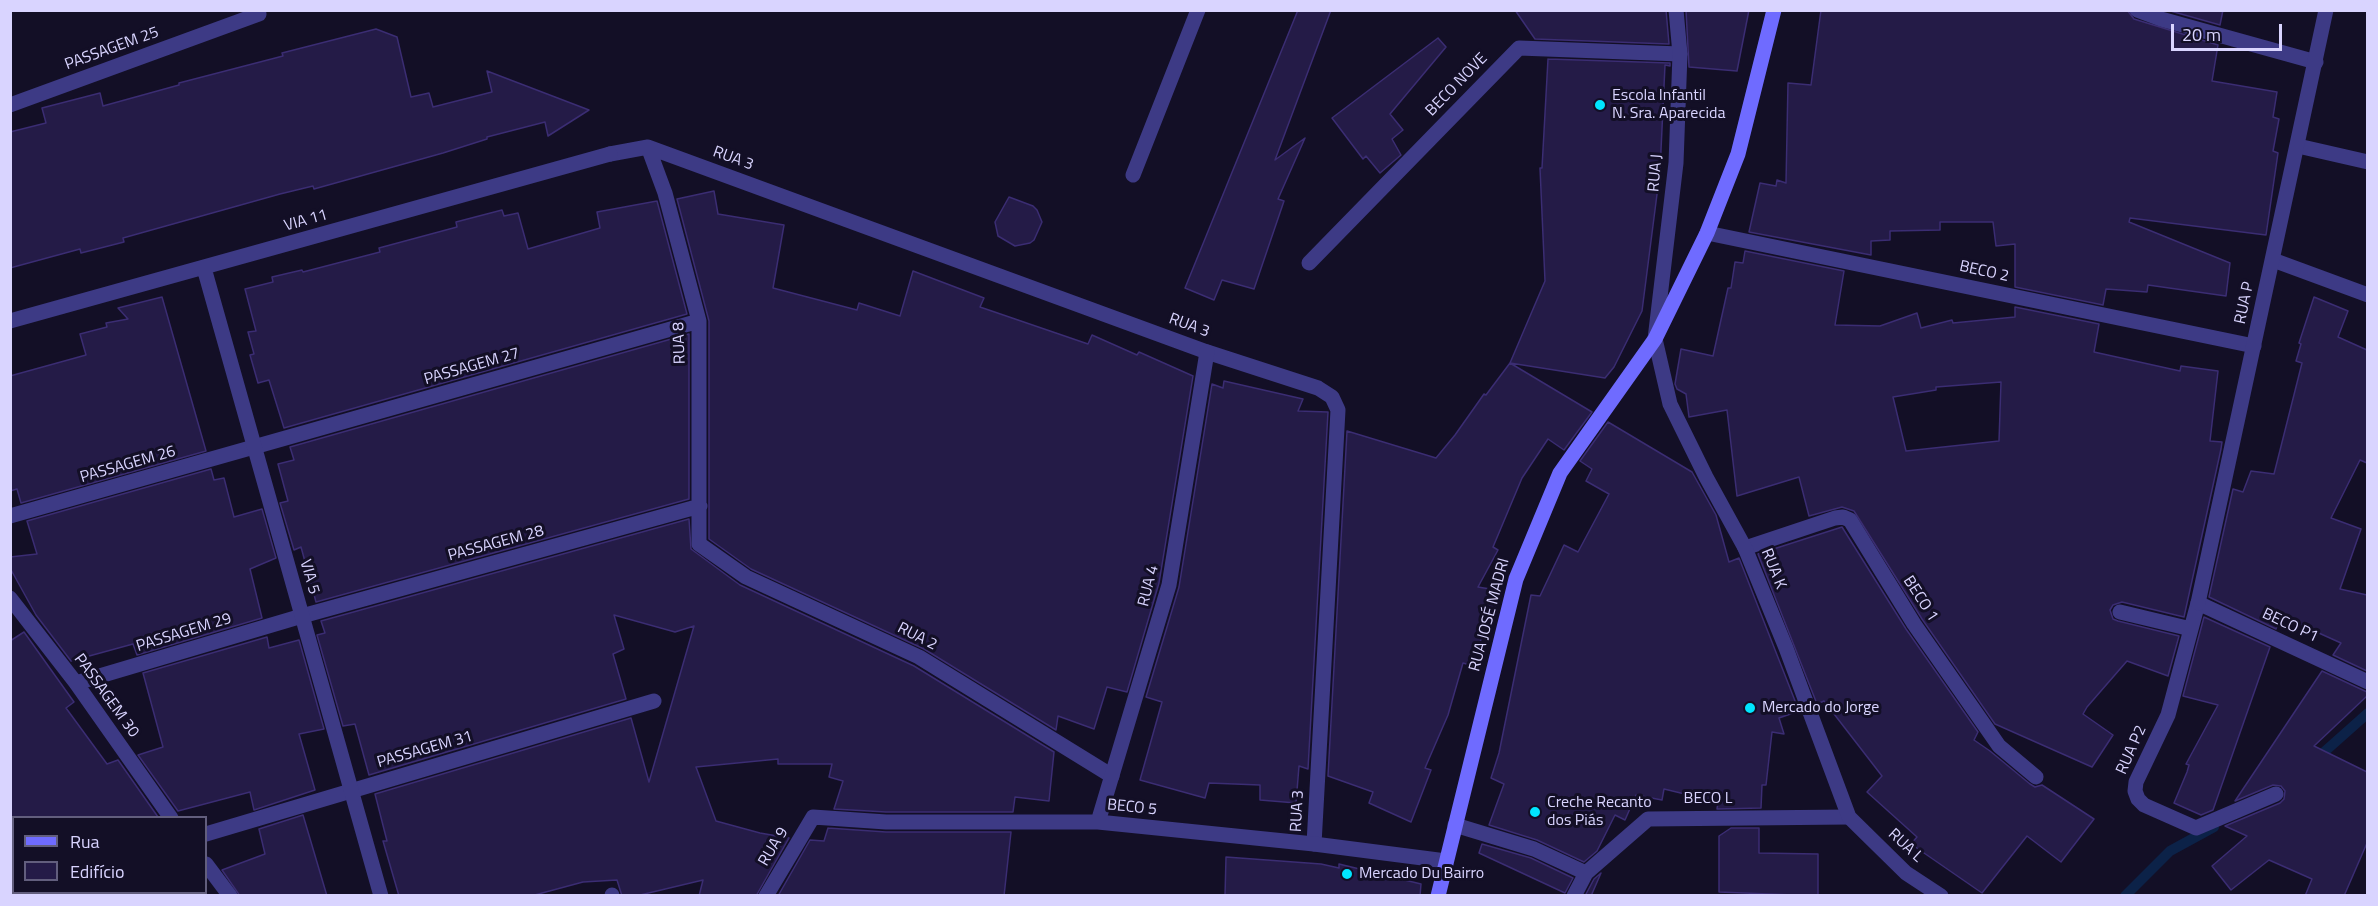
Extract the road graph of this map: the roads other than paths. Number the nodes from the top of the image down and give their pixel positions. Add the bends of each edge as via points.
1 (1198, 10) edge
2 (1676, 10) edge
3 (1774, 10) edge
4 (2137, 10) edge
5 (2326, 10) edge
6 (260, 14) dead end
7 (1680, 54) junction
8 (2316, 62) junction
9 (10, 105) edge
10 (2298, 146) junction
11 (648, 147) junction
12 (2367, 162) edge
13 (1132, 175) dead end
14 (1707, 233) junction
15 (2273, 260) junction
16 (1309, 263) dead end
17 (204, 268) junction
18 (2367, 295) edge
19 (10, 321) edge
20 (699, 321) junction
21 (1655, 339) junction
22 (2254, 346) junction
23 (1207, 352) junction
24 (254, 448) junction
25 (700, 506) junction
26 (10, 516) edge
27 (699, 544) joint
28 (1745, 548) junction
29 (10, 598) edge
30 (2198, 603) junction
31 (2120, 612) dead end
32 (302, 616) junction
33 (2192, 629) junction
34 (2367, 682) edge
35 (76, 683) junction
36 (654, 701) dead end
37 (1112, 776) junction
38 (2036, 777) dead end
39 (351, 790) junction
40 (2276, 794) dead end
41 (170, 816) edge
42 (813, 817) joint
43 (1850, 817) junction
44 (1098, 822) junction
45 (1455, 825) junction
46 (207, 834) edge
47 (1314, 844) junction
48 (1446, 861) junction
49 (207, 865) edge
50 (1586, 873) junction
51 (230, 896) edge
52 (381, 896) edge
53 (766, 896) edge
54 (1438, 896) edge
55 (1574, 896) edge
56 (1941, 896) edge

1 - 13 street
2 - 7 street, RUA J
3 - 14 street, RUA JOSÉ MADRI via 1738,154
4 - 8 street
5 - 8 street, RUA P
6 - 9 street, PASSAGEM 25
7 - 16 street, BECO NOVE via 1519,48
7 - 21 street, RUA J via 1676,163
8 - 10 street, RUA P
10 - 12 street
10 - 15 street, RUA P
11 - 17 street, VIA 11 via 610,154
11 - 20 street, RUA 8 via 665,193
11 - 23 street, RUA 3
14 - 21 street, RUA JOSÉ MADRI
14 - 22 street, BECO 2
15 - 18 street
15 - 22 street, RUA P
17 - 19 street, VIA 11
17 - 24 street, VIA 5
20 - 24 street, PASSAGEM 27
20 - 25 street, RUA 8
21 - 28 street, RUA K via 1670,404
21 - 45 street, RUA JOSÉ MADRI via 1560,473 1520,568
22 - 30 street, RUA P
23 - 37 street, RUA 4 via 1169,585
23 - 47 street, RUA 3 via 1318,388 1332,397 1338,410
24 - 26 street, PASSAGEM 26
24 - 32 street, VIA 5
25 - 27 street, RUA 8
25 - 32 street, PASSAGEM 28
27 - 37 street, RUA 2 via 746,577 920,657
28 - 38 street, BECO 1 via 1835,518 1850,520 1914,624 1999,746
28 - 43 street, RUA K
29 - 35 street, PASSAGEM 30
30 - 33 street, RUA P2
30 - 34 street, BECO P1
31 - 33 street
32 - 35 street, PASSAGEM 29
32 - 39 street, VIA 5
33 - 40 street, RUA P2 via 2168,715 2136,782 2138,799 2196,828
35 - 41 street, PASSAGEM 30
36 - 39 street, PASSAGEM 31
37 - 44 street, RUA 4
39 - 46 street, PASSAGEM 31
39 - 52 street, VIA 5
42 - 44 street, BECO 5 via 886,822
42 - 53 street, RUA 9
43 - 50 street, BECO L via 1654,818 1644,822
43 - 56 street, RUA L via 1906,873
44 - 47 street, BECO 5
45 - 48 street, RUA JOSÉ MADRI
45 - 50 street via 1534,849
47 - 48 street, BECO 5
48 - 54 street, RUA JOSÉ MADRI
49 - 51 street
50 - 55 street, BECO L

